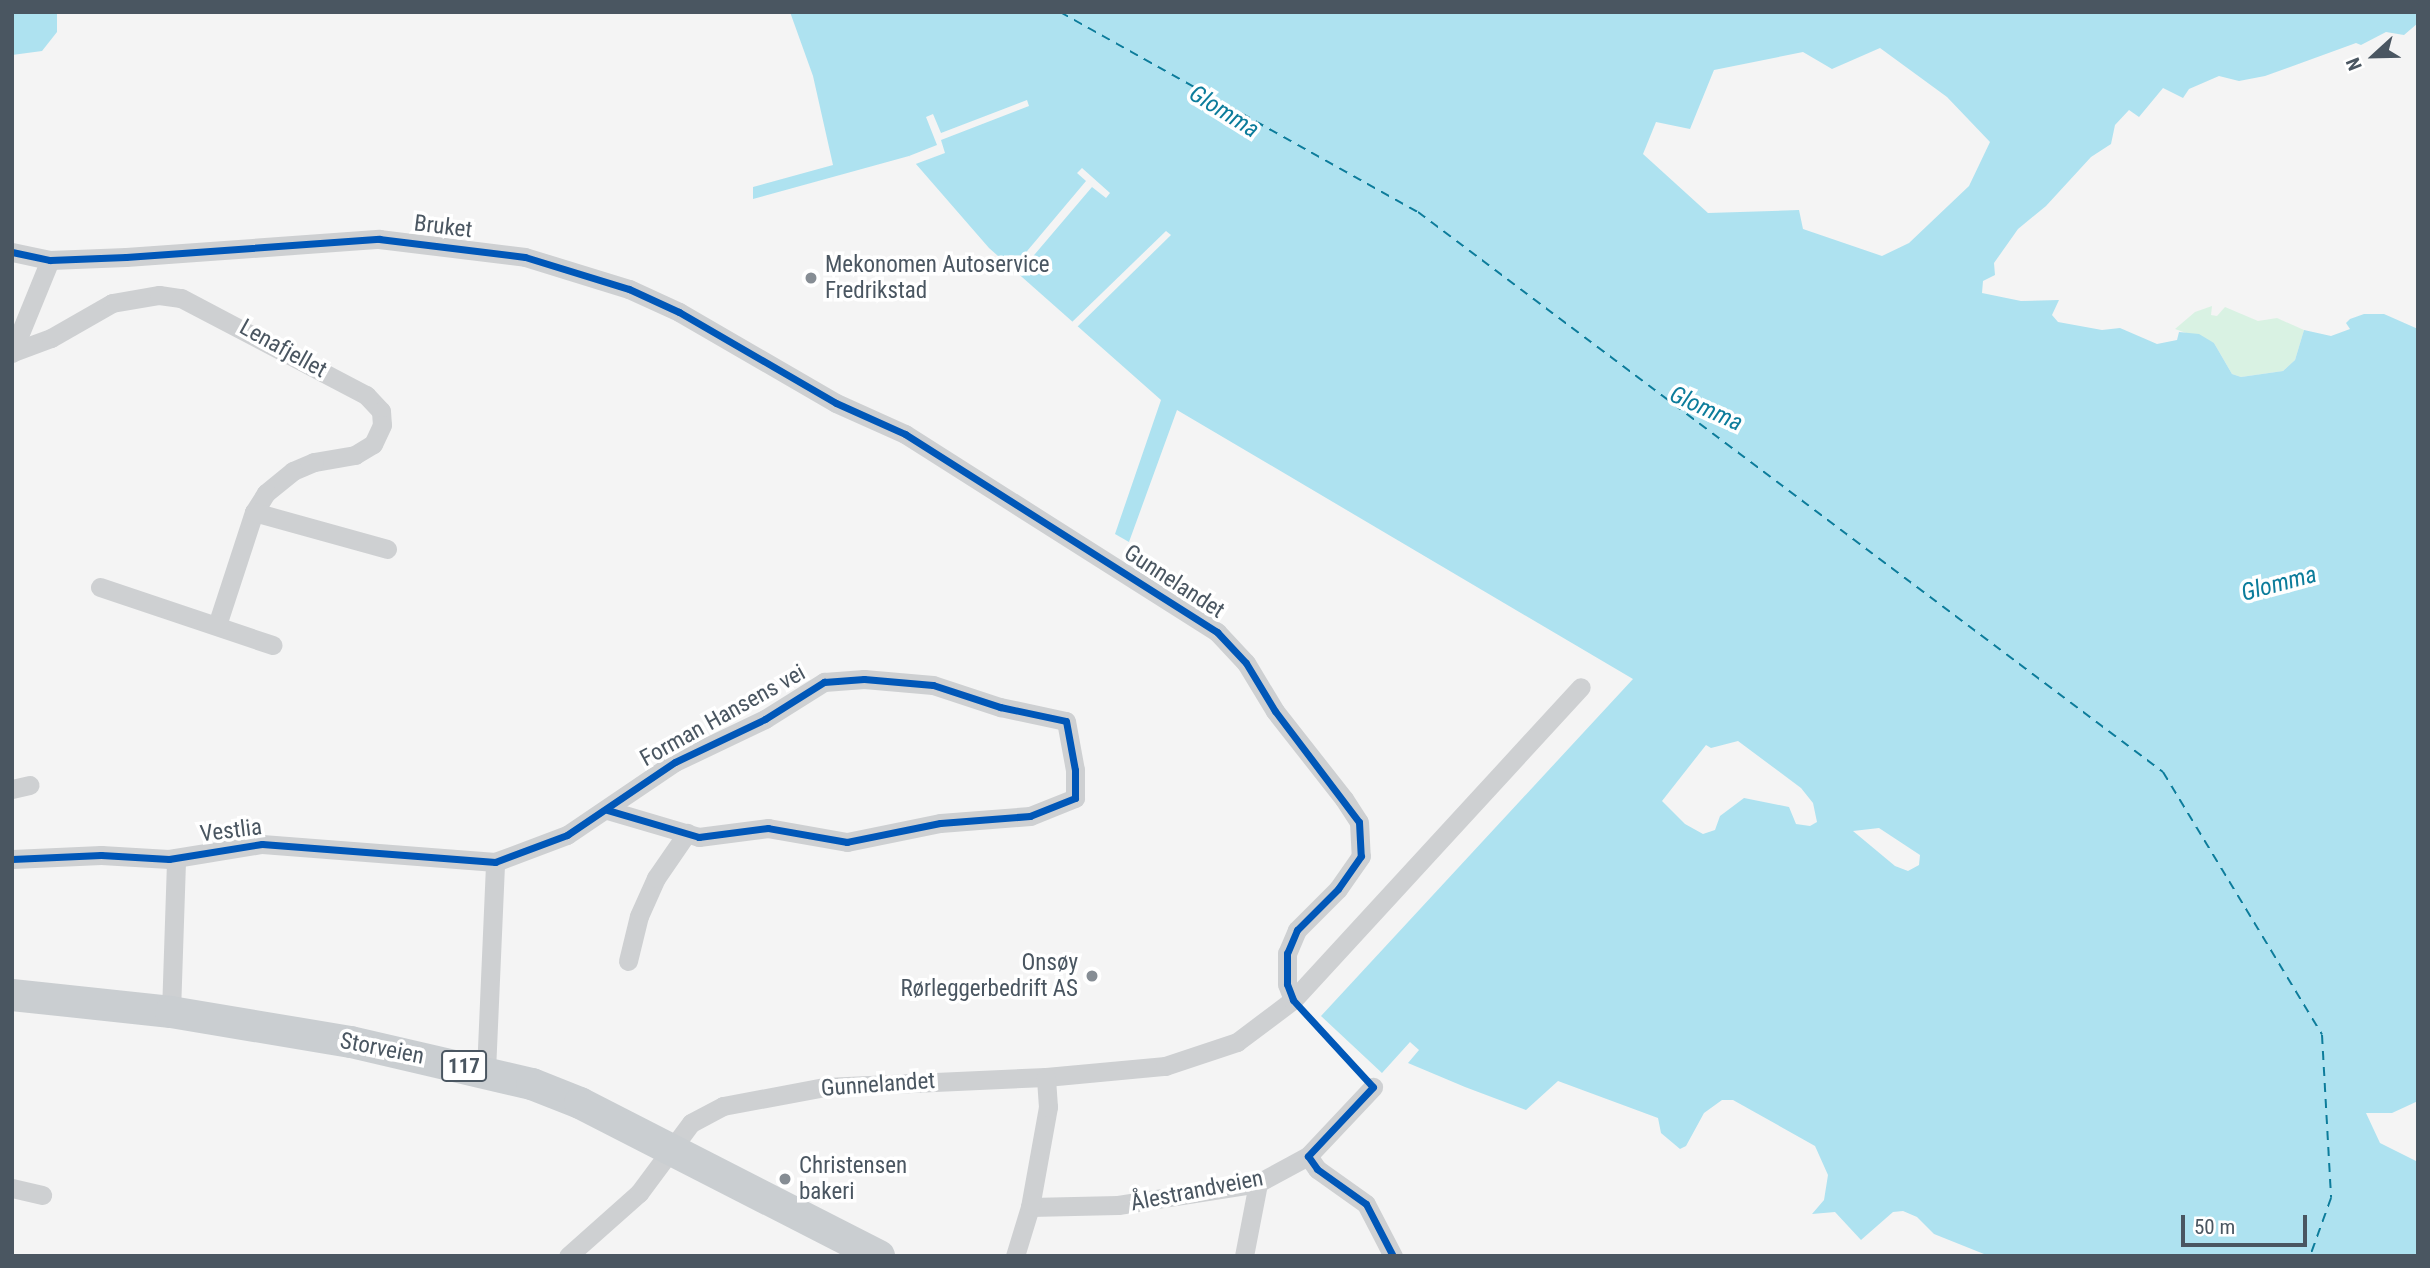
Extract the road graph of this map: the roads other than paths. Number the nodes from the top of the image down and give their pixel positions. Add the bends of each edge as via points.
1 (12, 252) edge
2 (50, 260) junction
3 (12, 352) edge
4 (836, 403) joint
5 (254, 512) junction
6 (387, 549) dead end
7 (100, 587) dead end
8 (217, 625) junction
9 (272, 645) dead end
10 (1581, 687) dead end
11 (607, 810) junction
12 (687, 832) junction
13 (176, 858) junction
14 (12, 859) edge
15 (495, 862) junction
16 (628, 961) dead end
17 (12, 995) edge
18 (1293, 1000) junction
19 (171, 1012) junction
20 (486, 1071) junction
21 (1046, 1077) junction
22 (1373, 1087) dead end
23 (671, 1148) junction
24 (1308, 1156) junction
25 (1258, 1182) junction
26 (12, 1188) edge
27 (43, 1195) dead end
28 (1030, 1208) junction
29 (568, 1256) edge
30 (879, 1256) edge
31 (1015, 1256) edge
32 (1244, 1256) edge
33 (1392, 1256) edge

1 - 2 street, Bruket
2 - 3 street
2 - 4 street, Bruket via 379,239 525,257 629,289 679,312
3 - 5 street, Lenafjellet via 51,338 112,303 159,295 209,309 366,395 380,411 382,425 373,444 355,455 293,471 266,493
4 - 18 street, Gunnelandet via 905,435 1116,567 1217,632 1246,663 1275,711 1359,822 1364,840 1354,871 1297,930 1287,953 1287,984
5 - 6 street
5 - 8 street, Lenafjellet
7 - 8 street
8 - 9 street
10 - 18 street, Gunnelandet
11 - 12 street
11 - 12 street, Forman Hansens vei via 675,762 765,719 824,682 864,679 933,685 1066,721 1075,798 1030,816 940,823 847,842 768,828 699,837
11 - 15 street, Forman Hansens vei via 543,846
12 - 16 street via 650,891
13 - 14 street, Vestlia
13 - 15 street, Vestlia via 262,844
13 - 19 street
15 - 20 street
17 - 19 main road, Storveien / 117
18 - 21 street, Gunnelandet via 1246,1036 1198,1057 1165,1066
19 - 20 main road, Storveien / 117
20 - 23 main road, Storveien / 117 via 580,1103
21 - 23 street, Gunnelandet via 825,1087 758,1097 723,1106 691,1124
21 - 28 street via 1048,1107
22 - 24 street, Ålestrandveien
23 - 29 street, Gunnelandet via 639,1194
23 - 30 main road, Storveien / 117
24 - 25 street, Ålestrandveien
24 - 33 street via 1317,1169 1366,1204
25 - 28 street, Ålestrandveien via 1118,1205
25 - 32 street
26 - 27 street
28 - 31 street

